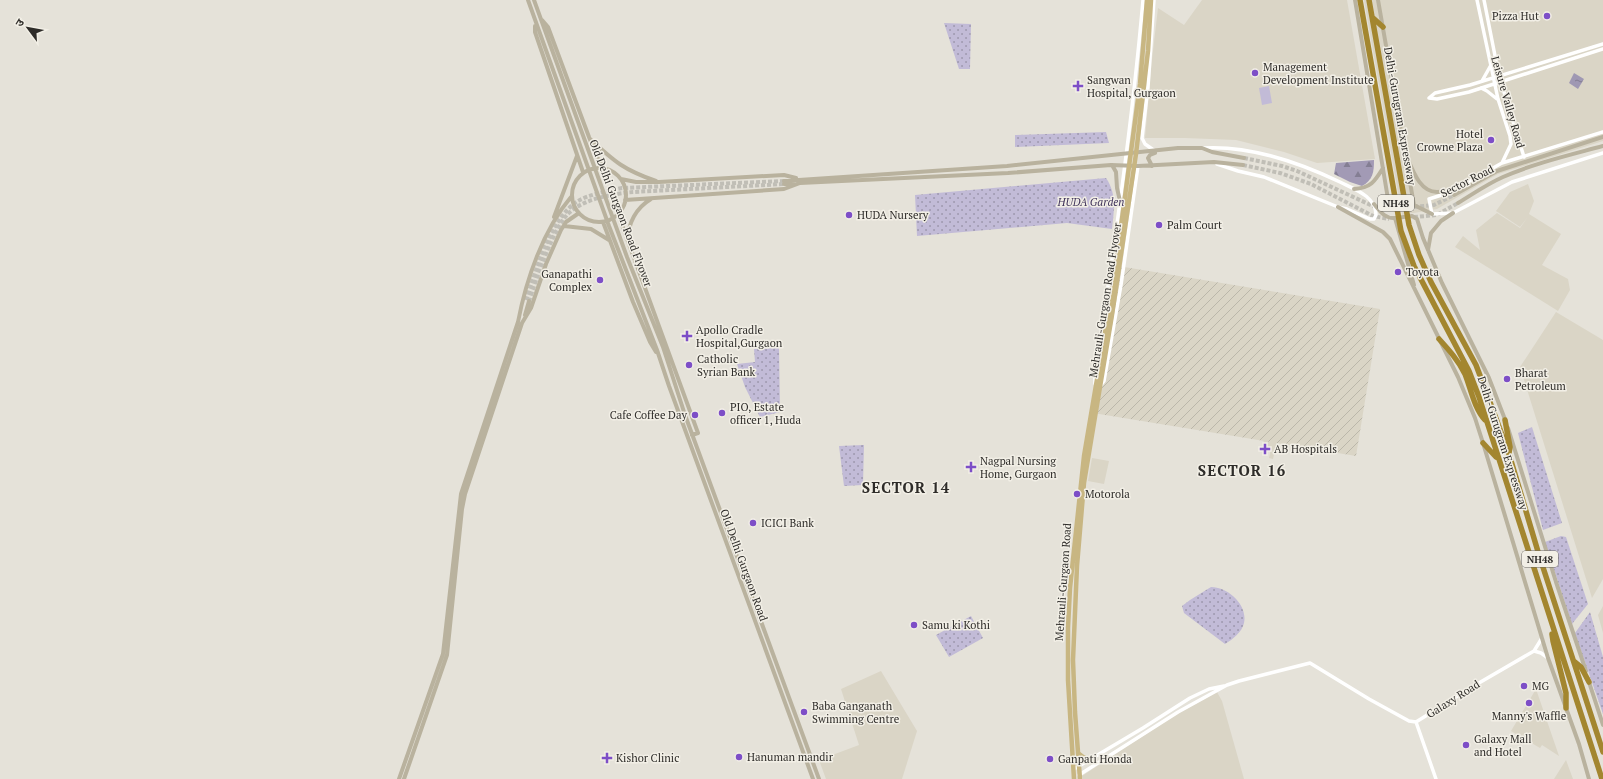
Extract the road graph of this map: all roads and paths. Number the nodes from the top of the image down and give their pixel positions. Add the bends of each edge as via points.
1 (528, 0) edge
2 (534, 0) edge
3 (1143, 0) edge
4 (1147, 0) edge
5 (1151, 0) edge
6 (1154, 0) edge
7 (1355, 0) edge
8 (1360, 0) edge
9 (1370, 0) edge
10 (1378, 0) edge
11 (1477, 0) edge
12 (1484, 0) edge
13 (1371, 7) junction
14 (1148, 10) junction
15 (540, 16) junction
16 (1373, 20) junction
17 (535, 24) junction
18 (1382, 27) junction
19 (1603, 44) edge
20 (1603, 49) edge
21 (1491, 65) junction
22 (1499, 76) junction
23 (1494, 78) junction
24 (1482, 82) junction
25 (1501, 82) junction
26 (1495, 83) junction
27 (1480, 88) junction
28 (1498, 99) junction
29 (1129, 132) junction
30 (1603, 132) edge
31 (1142, 133) junction
32 (589, 137) junction
33 (1603, 137) edge
34 (1603, 146) edge
35 (1402, 147) junction
36 (1178, 148) junction
37 (1202, 148) junction
38 (1156, 150) junction
39 (577, 153) junction
40 (1603, 153) edge
41 (1126, 154) junction
42 (1524, 157) junction
43 (1244, 158) tunnel mouth
44 (1214, 162) junction
45 (1502, 163) junction
46 (1111, 165) junction
47 (1125, 165) junction
48 (1243, 165) tunnel mouth
49 (1138, 166) junction
50 (1152, 166) junction
51 (604, 168) junction
52 (1383, 168) junction
53 (583, 172) junction
54 (621, 179) junction
55 (800, 181) junction
56 (659, 182) junction
57 (784, 182) tunnel mouth
58 (1122, 185) junction
59 (1135, 187) junction
60 (1455, 188) junction
61 (1354, 189) junction
62 (1454, 195) tunnel mouth
63 (572, 197) junction
64 (651, 198) junction
65 (625, 200) junction
66 (1120, 201) junction
67 (1458, 203) tunnel mouth
68 (1374, 204) junction
69 (1414, 205) junction
70 (1338, 208) junction
71 (1453, 212) junction
72 (579, 213) junction
73 (618, 214) junction
74 (1432, 214) junction
75 (1395, 218) junction
76 (603, 222) junction
77 (564, 226) junction
78 (551, 227) junction
79 (610, 240) junction
80 (628, 245) junction
81 (1428, 250) junction
82 (1414, 286) junction
83 (528, 301) tunnel mouth
84 (520, 322) junction
85 (1439, 338) junction
86 (659, 358) junction
87 (1098, 387) junction
88 (685, 415) joint
89 (1505, 420) junction
90 (1486, 422) junction
91 (690, 436) junction
92 (1483, 443) junction
93 (1508, 454) junction
94 (1498, 459) junction
95 (1083, 478) junction
96 (1553, 629) junction
97 (1542, 638) junction
98 (1534, 651) junction
99 (1548, 658) junction
100 (1574, 662) junction
101 (1590, 682) junction
102 (1227, 686) junction
103 (1566, 708) junction
104 (1416, 722) junction
105 (1603, 725) edge
106 (1603, 752) edge
107 (1078, 753) junction
108 (1091, 760) junction
109 (1080, 767) junction
110 (1074, 769) junction
111 (1080, 777) edge
112 (1074, 778) edge
113 (399, 779) edge
114 (404, 779) edge
115 (813, 779) edge
116 (819, 779) edge
117 (1436, 779) edge
118 (1589, 779) edge
119 (1602, 779) edge

1 - 17 main road
2 - 15 main road
3 - 29 street
4 - 14 main road, Mehrauli-Gurgaon Road Flyover
5 - 14 main road, Mehrauli-Gurgaon Road Flyover
6 - 31 street
7 - 52 main road
8 - 90 highway, Delhi-Gurugram Expressway / NH48 via 1401,231 1414,266 1468,370
9 - 13 highway, Delhi-Gurugram Expressway / NH48
10 - 13 main road
10 - 18 main road
11 - 21 street, Leisure Valley Road
12 - 22 street, Leisure Valley Road
13 - 16 highway, Delhi-Gurugram Expressway / NH48
14 - 87 main road, Mehrauli-Gurgaon Road Flyover
15 - 32 main road via 548,27
15 - 88 main road, Old Delhi Gurgaon Road Flyover via 627,257 663,347
16 - 18 highway
16 - 93 highway, Delhi-Gurugram Expressway / NH48 via 1409,225 1431,282 1476,366
17 - 39 main road via 535,32
17 - 86 main road, Old Delhi Gurgaon Road Flyover
18 - 35 main road
19 - 22 street
20 - 25 street
21 - 23 street, Leisure Valley Road
21 - 24 street
22 - 23 street
22 - 25 street, Leisure Valley Road
23 - 24 street
23 - 26 street, Leisure Valley Road
24 - 27 street via 1434,93 1428,98
25 - 26 street
25 - 42 street, Leisure Valley Road
26 - 27 street
26 - 28 street, Leisure Valley Road
27 - 28 street
28 - 45 street, Leisure Valley Road via 1511,144
29 - 31 street
29 - 41 street
30 - 42 street, Sector Road
31 - 38 street via 1144,143
32 - 51 main road
32 - 56 main road via 624,168
33 - 62 main road via 1497,171
34 - 67 main road via 1528,167 1481,188
35 - 60 main road via 1416,178 1422,185 1436,192
35 - 69 main road
36 - 37 main road
36 - 38 main road
36 - 50 main road via 1150,154 1148,158
37 - 43 main road
37 - 61 street via 1217,147 1268,155 1307,167
38 - 41 main road
39 - 53 main road
39 - 78 main road
40 - 71 street, Sector Road via 1512,182
41 - 47 street
41 - 55 main road via 1007,166
42 - 45 street, Sector Road
44 - 48 main road
44 - 50 main road
44 - 70 street via 1264,177
45 - 60 street, Sector Road
46 - 47 main road
46 - 55 main road
46 - 66 main road via 1116,172
47 - 49 main road
47 - 58 street
49 - 50 main road
49 - 59 street
51 - 53 main road via 590,168
51 - 54 main road via 616,173
52 - 61 main road via 1373,183
52 - 69 main road via 1389,201
53 - 63 main road via 572,187
54 - 56 main road
54 - 65 main road via 626,190
55 - 56 main road via 784,175
55 - 57 main road
55 - 64 main road via 784,188
58 - 59 street
58 - 66 street
59 - 87 street via 1112,341 1104,381
60 - 74 street, Sector Road via 1429,199
61 - 68 street
63 - 72 main road via 574,207
63 - 78 main road
64 - 65 main road
64 - 80 main road via 633,218
65 - 73 main road
66 - 87 street via 1095,373
68 - 70 street via 1374,219
68 - 75 main road via 1382,214
69 - 74 main road
70 - 82 main road via 1383,232 1390,239
71 - 74 street, Sector Road
71 - 81 main road via 1431,233
72 - 76 main road via 589,220
72 - 77 main road
73 - 76 main road
73 - 80 main road
75 - 81 main road via 1415,217
75 - 82 main road
76 - 79 main road
77 - 79 main road via 591,229
77 - 84 main road via 546,264 531,308
78 - 84 main road via 534,266 522,303
79 - 86 main road via 650,342
80 - 91 main road via 698,433
81 - 89 main road via 1490,378
82 - 85 main road
83 - 84 main road
84 - 113 main road via 461,494 443,654
84 - 114 main road via 465,494 447,654
85 - 90 highway via 1458,361 1478,412
85 - 92 main road via 1462,387
86 - 91 main road, Old Delhi Gurgaon Road
87 - 95 main road, Mehrauli-Gurgaon Road
88 - 91 main road, Old Delhi Gurgaon Road
89 - 93 highway via 1510,447
89 - 101 main road via 1572,633
90 - 94 highway, Delhi-Gurugram Expressway / NH48
91 - 115 main road, Old Delhi Gurgaon Road
91 - 116 main road, Old Delhi Gurgaon Road
92 - 94 highway
92 - 97 main road
93 - 100 highway, Delhi-Gurugram Expressway / NH48
94 - 96 highway, Delhi-Gurugram Expressway / NH48
95 - 107 main road, Mehrauli-Gurgaon Road via 1074,632
95 - 110 main road, Mehrauli-Gurgaon Road via 1068,628 1068,680
96 - 103 highway via 1552,642 1566,693
96 - 119 highway, Delhi-Gurugram Expressway / NH48
97 - 98 street, Galaxy Road
97 - 99 main road
98 - 99 street
98 - 104 street, Galaxy Road
99 - 103 main road
100 - 101 highway via 1581,667
100 - 106 highway, Delhi-Gurugram Expressway / NH48
101 - 105 main road
102 - 104 street, Galaxy Road via 1239,680 1310,663 1369,699
102 - 108 street via 1209,689 1190,698
102 - 111 street via 1178,712
103 - 118 main road
104 - 117 street
107 - 108 main road
107 - 109 main road, Mehrauli-Gurgaon Road
108 - 109 street
109 - 110 street
109 - 111 main road, Mehrauli-Gurgaon Road
110 - 112 main road, Mehrauli-Gurgaon Road
111 - 112 street

